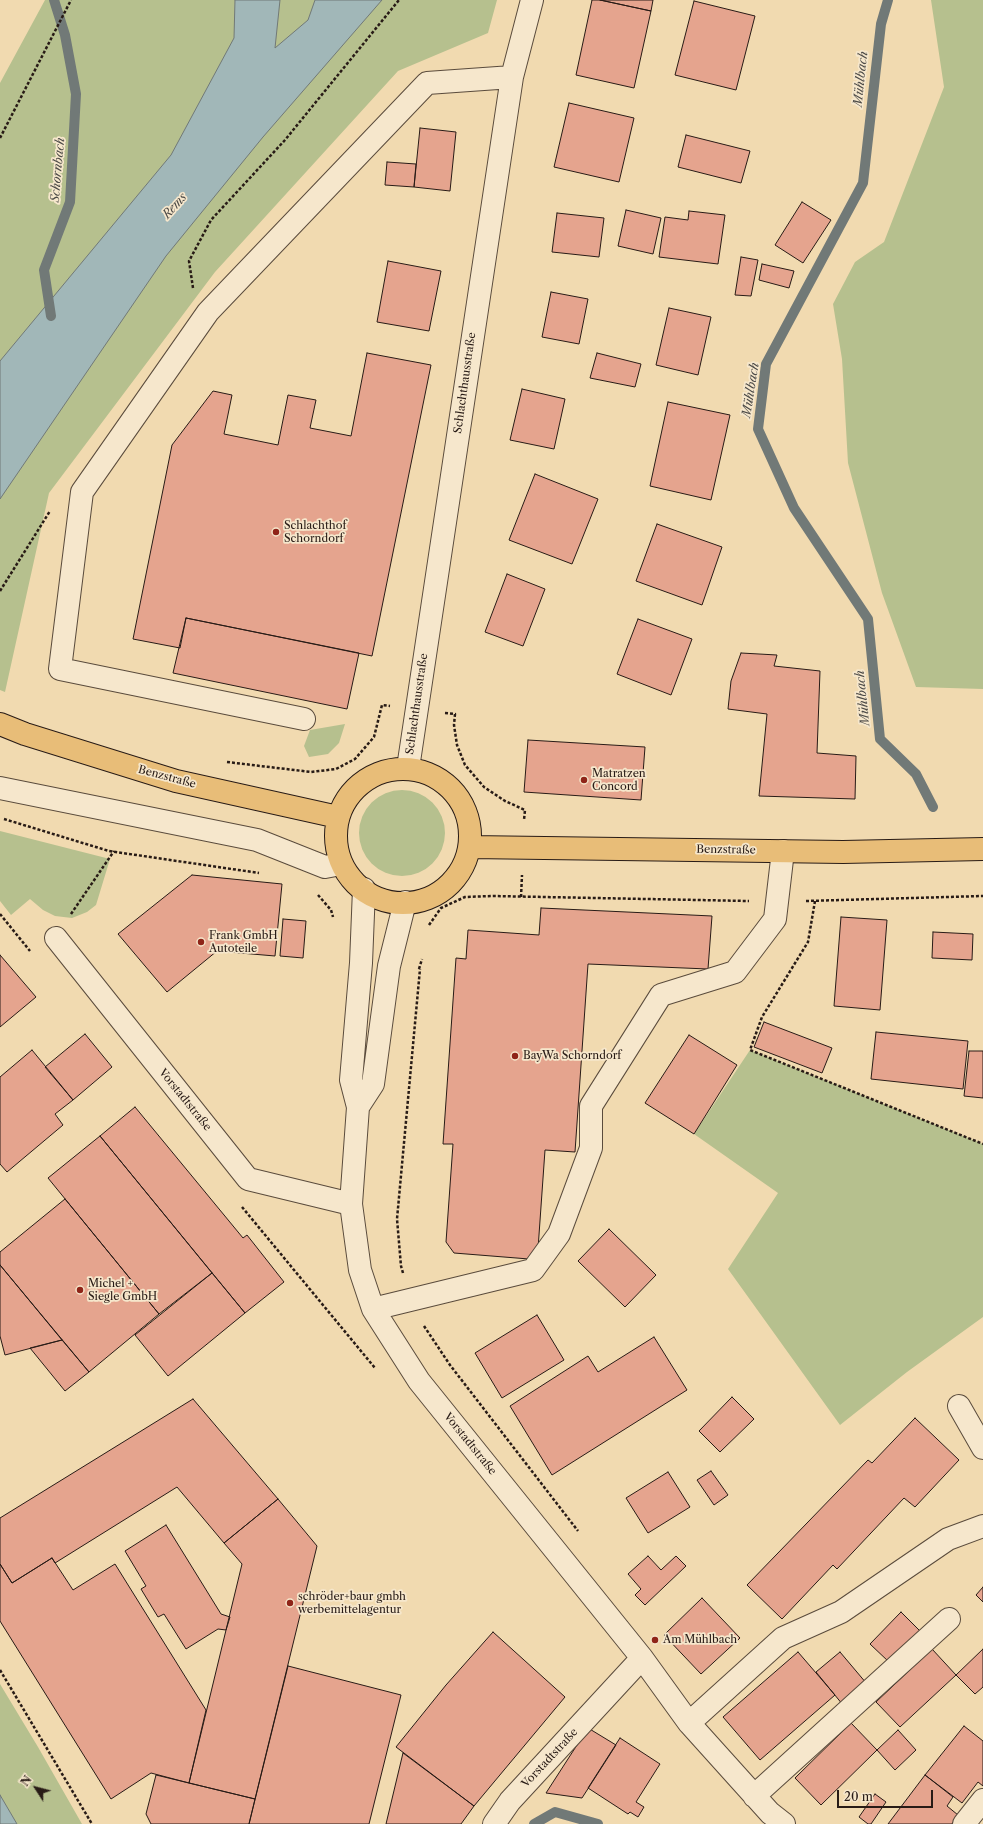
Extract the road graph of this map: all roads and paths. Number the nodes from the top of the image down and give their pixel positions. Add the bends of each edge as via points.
1 (71, 0) edge
2 (399, 0) edge
3 (532, 0) edge
4 (512, 77) junction
5 (0, 138) edge
6 (194, 295) dead end
7 (417, 709) junction
8 (304, 719) dead end
9 (0, 724) edge
10 (374, 736) dead end
11 (408, 768) junction
12 (288, 770) dead end
13 (0, 788) edge
14 (338, 817) junction
15 (470, 847) junction
16 (522, 847) junction
17 (983, 849) edge
18 (114, 851) dead end
19 (783, 851) junction
20 (341, 864) junction
21 (364, 889) junction
22 (983, 896) edge
23 (405, 902) junction
24 (0, 914) edge
25 (56, 938) joint
26 (32, 953) dead end
27 (420, 969) dead end
28 (358, 1107) junction
29 (983, 1144) edge
30 (239, 1203) dead end
31 (352, 1204) junction
32 (411, 1300) junction
33 (374, 1309) junction
34 (380, 1374) dead end
35 (959, 1406) dead end
36 (983, 1448) edge
37 (983, 1526) edge
38 (582, 1536) dead end
39 (949, 1619) dead end
40 (642, 1658) junction
41 (0, 1670) edge
42 (689, 1723) junction
43 (754, 1796) junction
44 (983, 1800) edge
45 (92, 1824) edge
46 (494, 1824) edge
47 (784, 1824) edge
48 (964, 1824) edge

1 - 5 path
2 - 6 path via 285,140 211,220 189,261
3 - 4 street, Schlachthausstraße
4 - 7 street, Schlachthausstraße
4 - 8 street via 427,83 208,312 82,492 60,670
7 - 11 street, Schlachthausstraße
7 - 16 path via 455,714 457,745 465,765 484,787 525,810
9 - 14 main road, Benzstraße via 176,780
10 - 12 path via 355,759 336,769 311,772
11 - 14 main road via 387,770 367,778 348,796
11 - 15 main road via 434,776 455,792 469,821
13 - 20 street via 257,840 325,867
14 - 20 main road via 336,841
15 - 16 main road, Benzstraße
15 - 23 main road via 460,872 444,889 423,900
16 - 19 main road, Benzstraße
17 - 19 main road, Benzstraße
18 - 25 path
19 - 32 street via 774,919 735,972 661,995 591,1106 591,1148 559,1234 533,1270
20 - 21 main road via 352,881
21 - 23 main road via 378,899
21 - 28 street, Vorstadtstraße via 361,963 351,1080
22 - 29 path via 815,901 808,942 762,1017 750,1050
23 - 28 street, Vorstadtstraße via 389,966 373,1084
24 - 26 path
25 - 31 street, Vorstadtstraße via 248,1178
27 - 32 path via 397,1220 401,1266
28 - 31 street, Vorstadtstraße
30 - 34 path
31 - 33 street, Vorstadtstraße via 360,1270
32 - 33 street
32 - 38 path via 429,1335 450,1365
33 - 40 street, Vorstadtstraße via 419,1381
35 - 36 street
37 - 42 street via 948,1539 841,1612 783,1638
39 - 43 street
40 - 42 street, Vorstadtstraße
40 - 46 street, Vorstadtstraße via 510,1801
41 - 45 path
42 - 43 street, Vorstadtstraße
43 - 47 street, Vorstadtstraße
44 - 48 street

